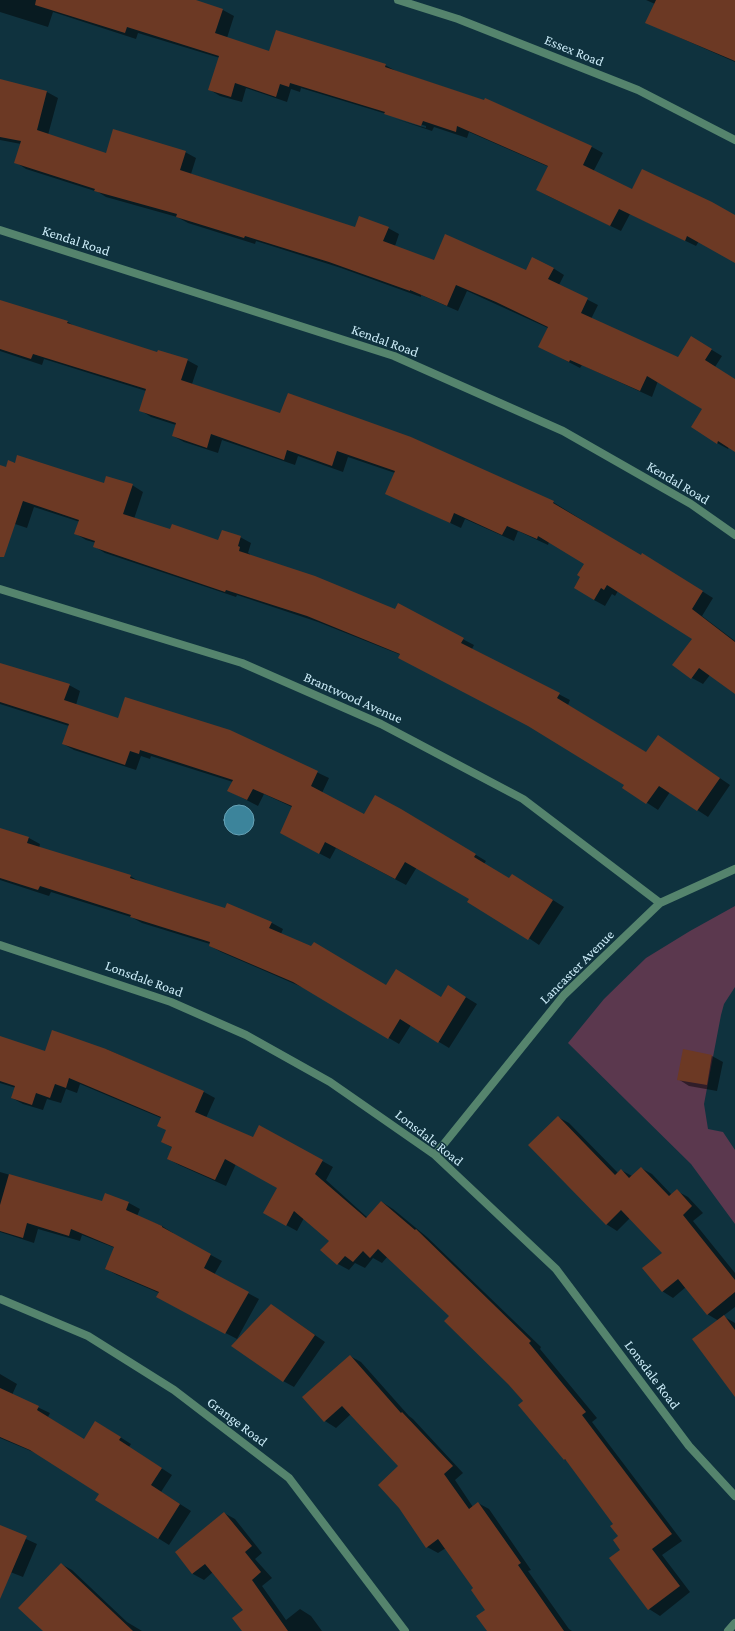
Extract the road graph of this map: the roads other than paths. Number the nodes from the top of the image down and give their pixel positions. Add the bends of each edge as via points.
1 (398, 0) edge
2 (735, 140) edge
3 (0, 230) edge
4 (735, 535) edge
5 (0, 589) edge
6 (735, 869) edge
7 (660, 903) junction
8 (0, 944) edge
9 (435, 1155) junction
10 (0, 1299) edge
11 (735, 1496) edge
12 (735, 1623) edge
13 (405, 1631) edge
14 (728, 1631) edge

1 - 2 street, Essex Road via 458,19 638,90
3 - 4 street, Kendal Road via 394,356 563,431 691,504
5 - 7 street, Brantwood Avenue via 242,663 381,724 523,799
6 - 7 street, Lancaster Avenue
7 - 9 street, Lancaster Avenue via 564,995
8 - 9 street, Lonsdale Road via 171,1002 240,1032 330,1082
9 - 11 street, Lonsdale Road via 556,1269 689,1446
10 - 13 street, Grange Road via 88,1336 174,1390 289,1478
12 - 14 street

